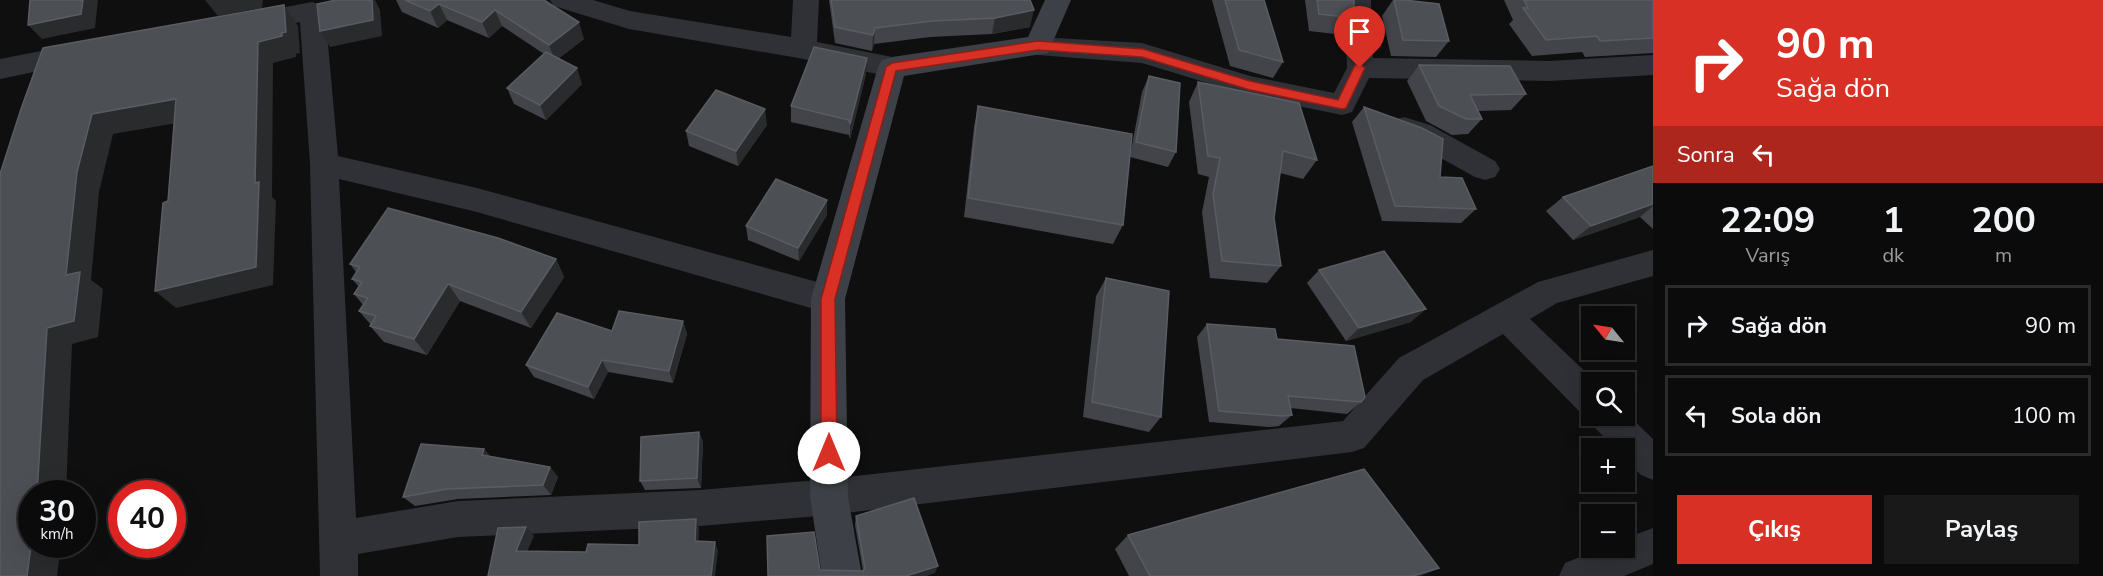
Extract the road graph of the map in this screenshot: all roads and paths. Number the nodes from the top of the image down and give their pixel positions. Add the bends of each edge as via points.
1 (563, 0) edge
2 (806, 0) edge
3 (1058, 0) edge
4 (1358, 0) edge
5 (339, 3) edge
6 (312, 11) junction
7 (220, 28) edge
8 (1038, 46) junction
9 (104, 49) edge
10 (804, 49) junction
11 (1653, 65) edge
12 (892, 67) junction
13 (1360, 68) junction
14 (0, 69) edge
15 (1360, 112) junction
16 (324, 164) junction
17 (1485, 169) dead end
18 (1653, 263) edge
19 (828, 299) junction
20 (1506, 316) junction
21 (1581, 390) edge
22 (1616, 426) edge
23 (1653, 463) edge
24 (829, 497) junction
25 (339, 539) junction
26 (1653, 546) edge
27 (1601, 572) edge
28 (339, 576) edge
29 (842, 576) edge

1 - 10 street via 629,20
2 - 10 street
3 - 8 street
4 - 13 street
5 - 6 street
6 - 7 street
6 - 16 street
8 - 12 street
8 - 15 street via 1143,53 1250,86
9 - 14 street
10 - 12 street
11 - 13 street via 1549,71
12 - 19 street
13 - 15 street
15 - 17 street via 1420,133
16 - 19 street via 477,200
16 - 25 street
18 - 20 street via 1549,292
19 - 24 street
20 - 21 street
20 - 24 street via 1411,369 1352,436
22 - 23 street
24 - 25 street via 700,508 458,519
24 - 29 street
25 - 28 street
26 - 27 street

